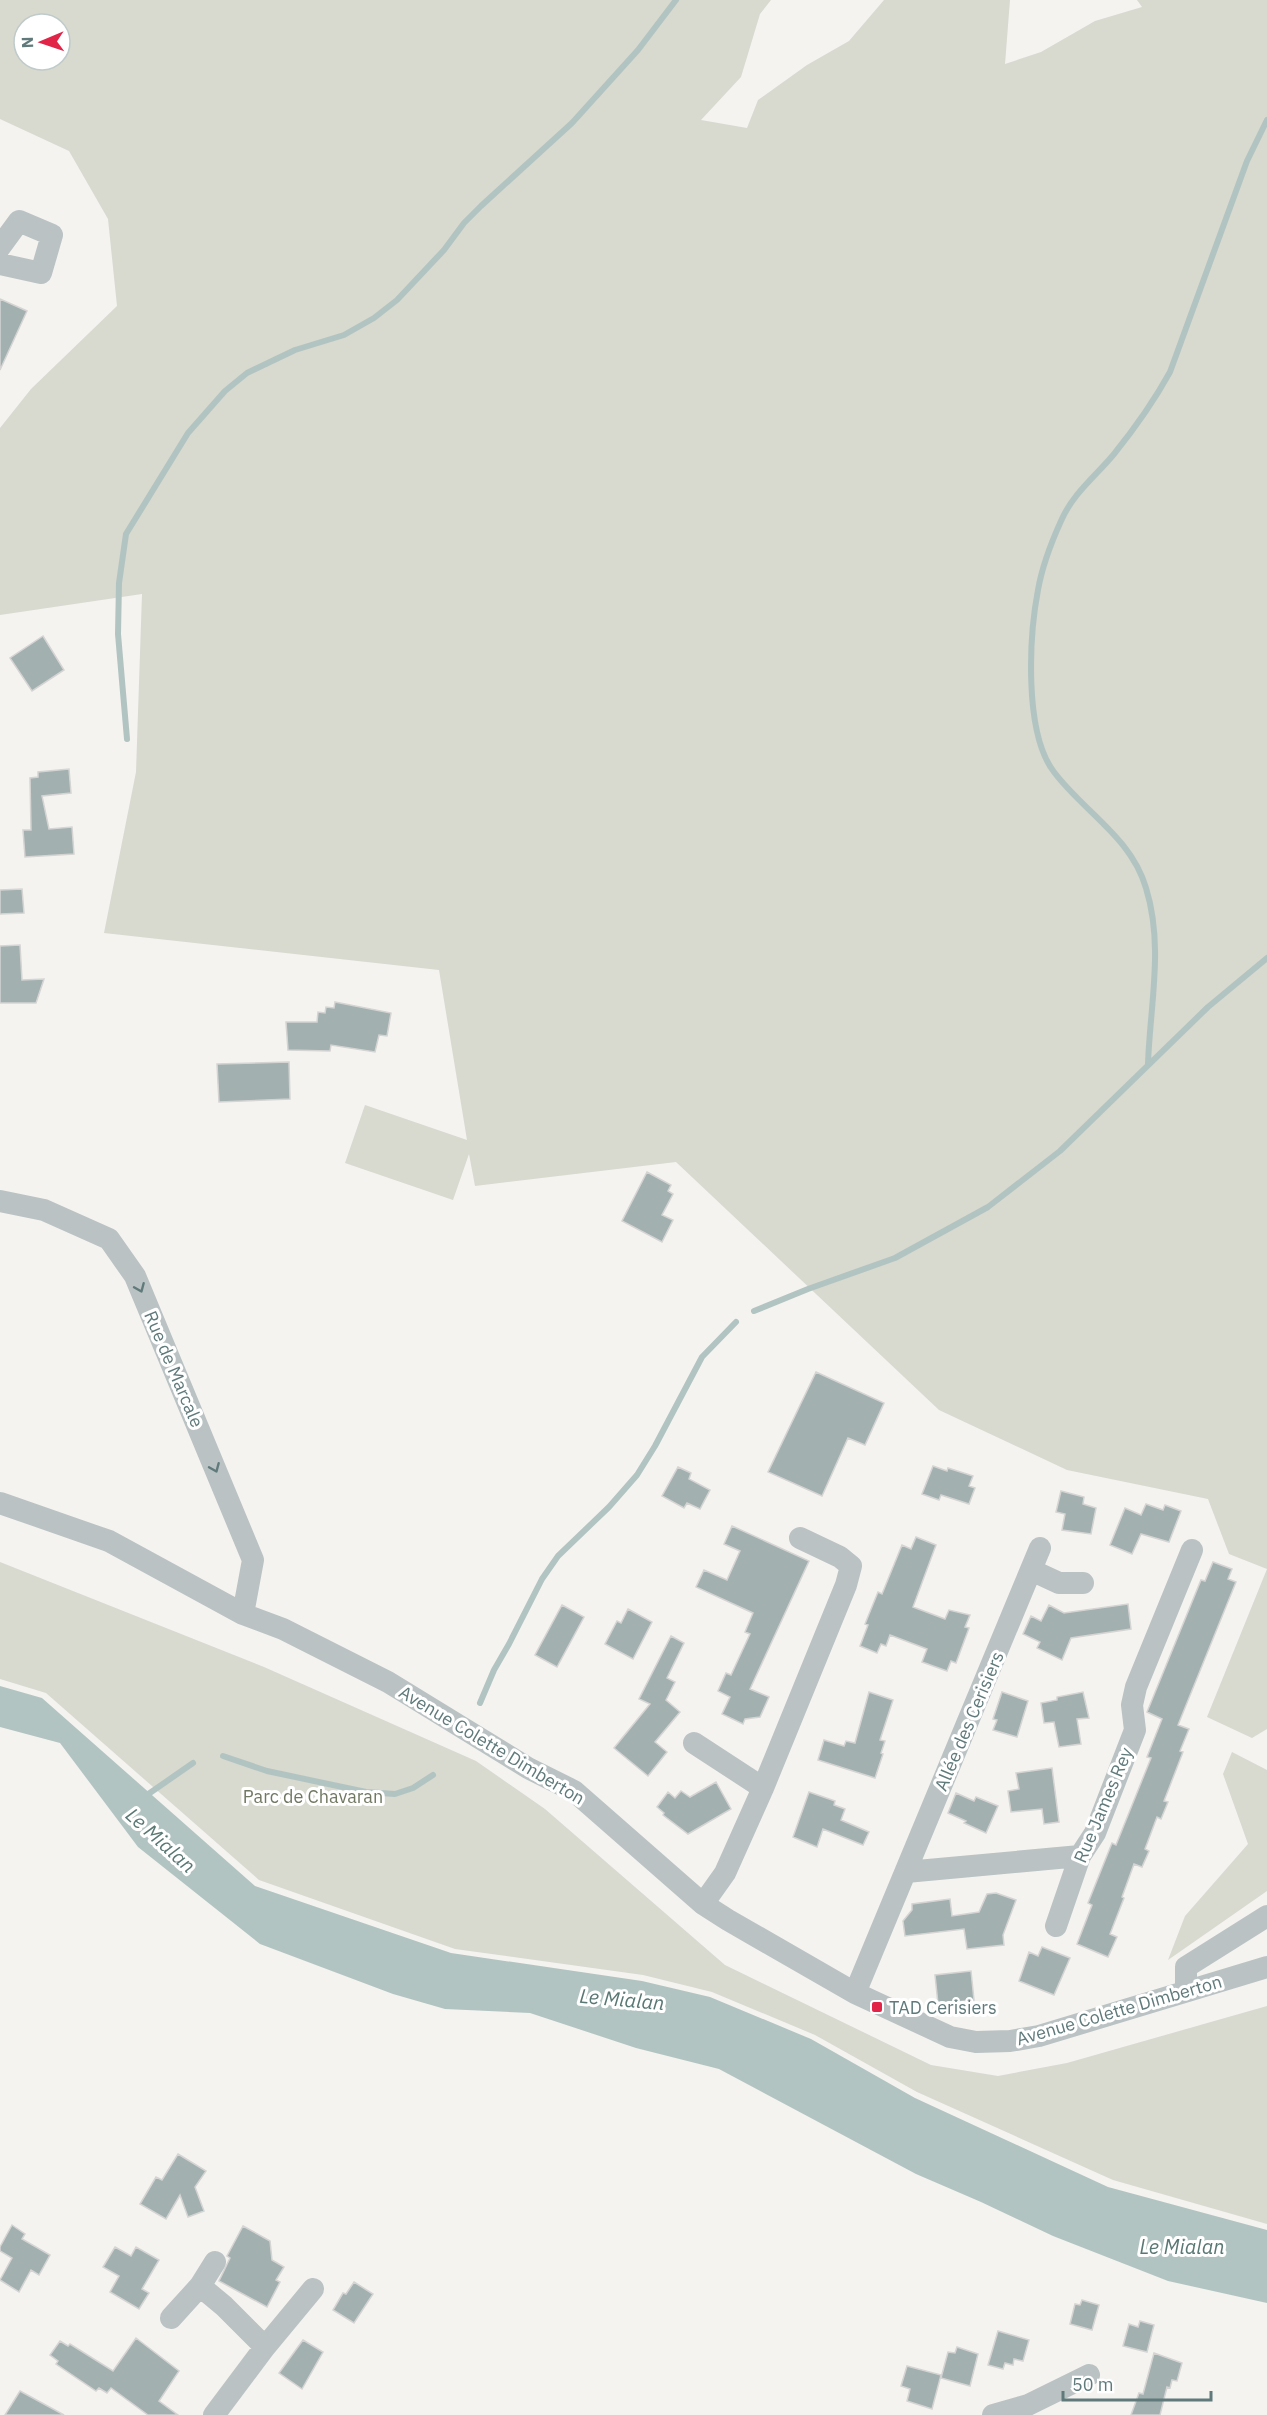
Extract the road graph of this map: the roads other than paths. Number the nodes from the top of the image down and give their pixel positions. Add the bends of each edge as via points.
1 (0, 247) edge
2 (0, 264) edge
3 (0, 1201) edge
4 (0, 1503) edge
5 (800, 1538) dead end
6 (1040, 1548) dead end
7 (1192, 1550) dead end
8 (1031, 1570) junction
9 (1083, 1583) dead end
10 (243, 1614) junction
11 (694, 1743) dead end
12 (763, 1788) junction
13 (1080, 1856) junction
14 (906, 1872) junction
15 (703, 1904) junction
16 (1267, 1916) edge
17 (1056, 1926) dead end
18 (1267, 1967) edge
19 (1186, 1991) junction
20 (855, 1993) junction
21 (215, 2262) dead end
22 (200, 2286) junction
23 (313, 2289) dead end
24 (171, 2318) dead end
25 (265, 2347) junction
26 (1089, 2375) dead end
27 (1032, 2410) edge
28 (214, 2415) edge
29 (993, 2415) edge

1 - 2 street via 19,221 52,235 41,273
3 -> 10 street, Rue de Marcale via 44,1210 109,1239 135,1276 253,1560
4 - 10 street, Avenue Colette Dimberton via 109,1541
5 - 12 street via 851,1566
6 - 8 street, Allée des Cerisiers
7 - 13 street, Rue James Rey via 1136,1687 1132,1705 1135,1730 1095,1833
8 - 9 street via 1059,1583
8 - 14 street, Allée des Cerisiers
10 - 15 street, Avenue Colette Dimberton via 283,1629 388,1682 528,1768 574,1791
11 - 12 street
12 - 15 street via 725,1873
13 - 14 street
13 - 17 street, Rue James Rey
14 - 20 street, Allée des Cerisiers
15 - 20 street, Avenue Colette Dimberton
16 - 19 street via 1186,1967
18 - 19 street, Avenue Colette Dimberton
19 - 20 street, Avenue Colette Dimberton via 1040,2036 976,2042 927,2028
21 - 22 street
22 - 24 street
22 - 25 street
23 - 25 street
25 - 28 street
26 - 27 street
27 - 29 street

